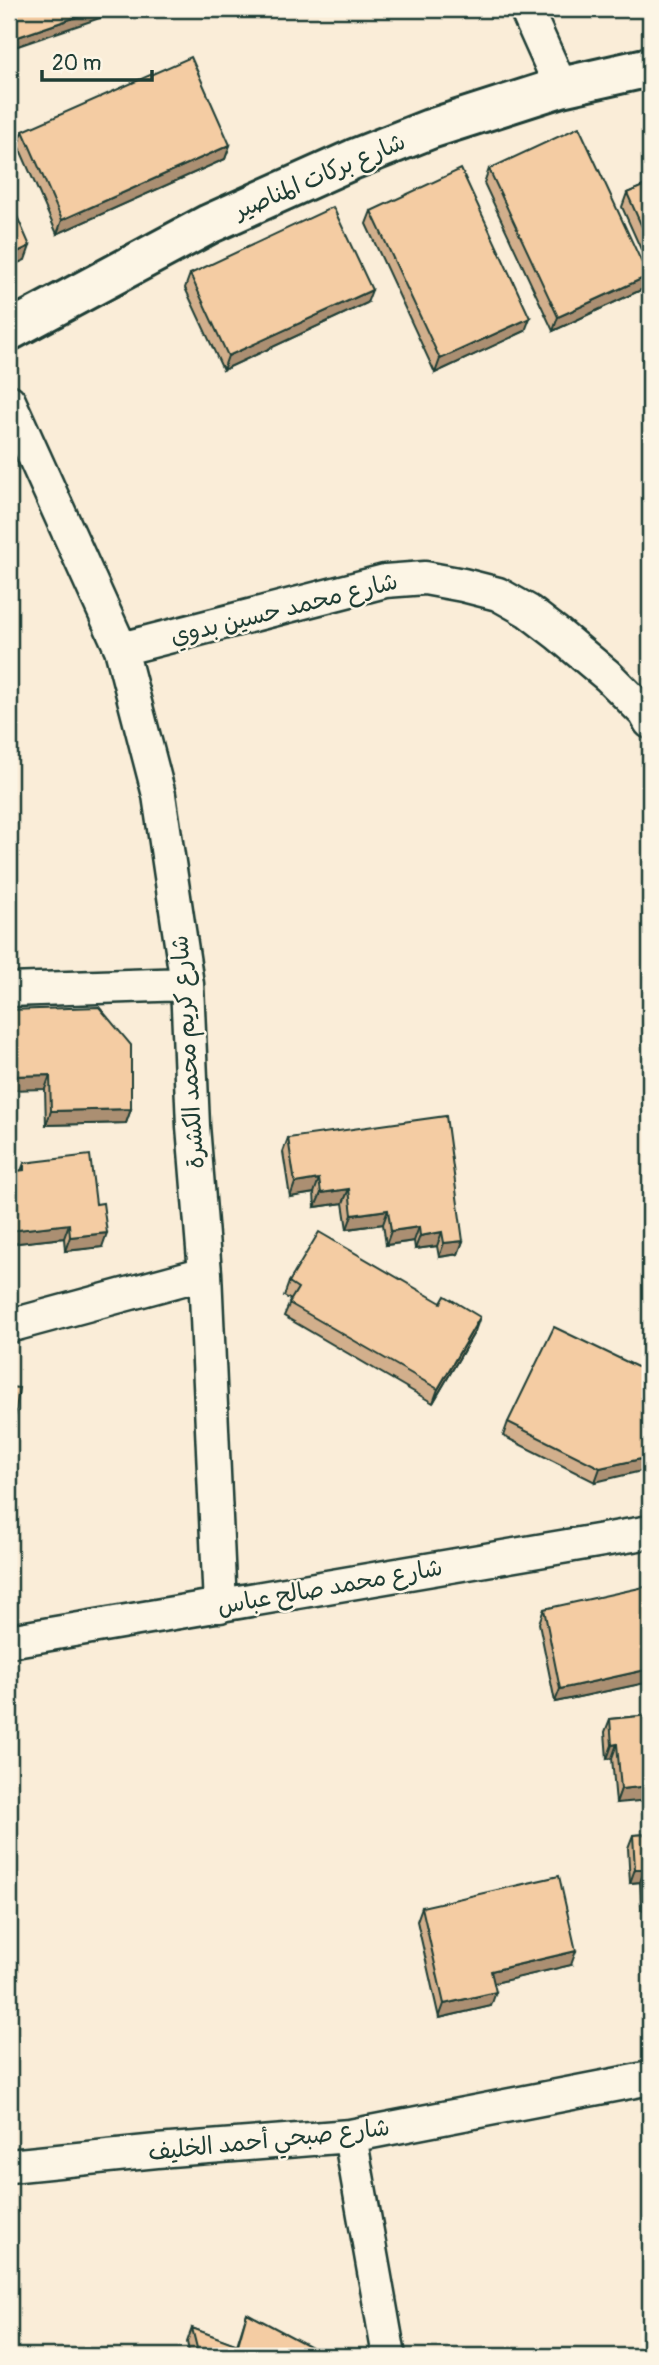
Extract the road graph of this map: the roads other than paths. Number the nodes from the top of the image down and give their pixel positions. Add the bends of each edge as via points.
1 (526, 9) edge
2 (650, 67) edge
3 (561, 86) junction
4 (9, 331) edge
5 (9, 401) edge
6 (121, 649) junction
7 (650, 722) edge
8 (187, 984) junction
9 (9, 990) edge
10 (205, 1273) junction
11 (9, 1326) edge
12 (650, 1532) edge
13 (220, 1606) junction
14 (9, 1641) edge
15 (650, 2078) edge
16 (350, 2136) junction
17 (9, 2166) edge
18 (389, 2356) edge

1 - 3 street
2 - 3 street, شارع بركات المناصير
3 - 4 street, شارع بركات المناصير via 430,129 289,187 209,224
5 - 6 street, شارع كريم محمد الكشرة
6 - 7 street, شارع محمد حسين بدوي via 385,581 425,578 498,594 528,611 608,676
6 - 8 street, شارع كريم محمد الكشرة via 159,795
8 - 9 street
8 - 10 street, شارع كريم محمد الكشرة
10 - 11 street
10 - 13 street, شارع كريم محمد الكشرة
12 - 13 street, شارع محمد صالح عباس
13 - 14 street, شارع محمد صالح عباس
15 - 16 street, شارع صبحي أحمد الخليف
16 - 17 street, شارع صبحي أحمد الخليف
16 - 18 street

